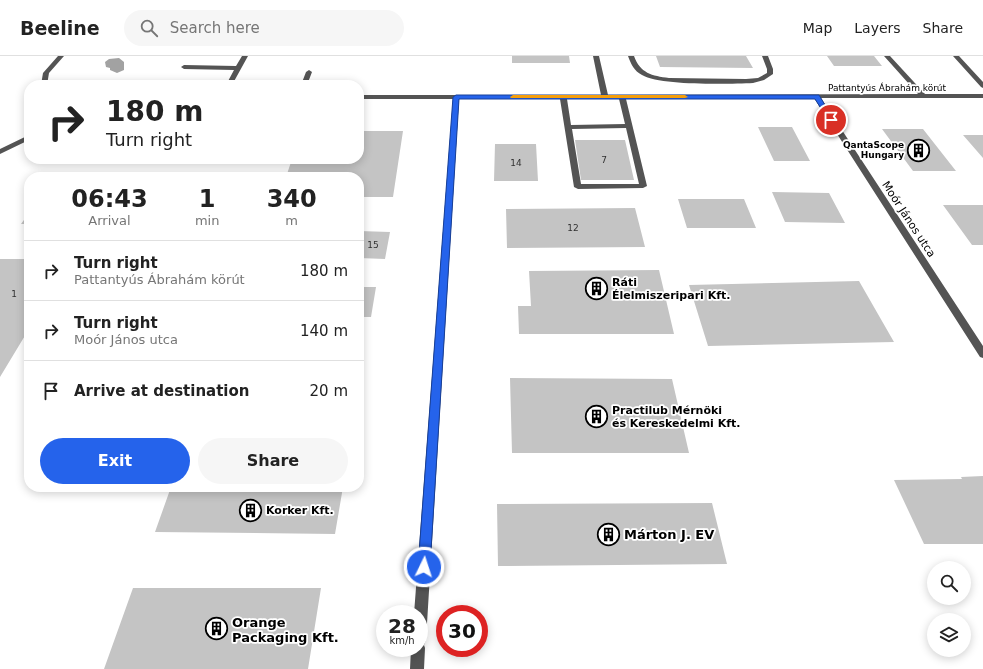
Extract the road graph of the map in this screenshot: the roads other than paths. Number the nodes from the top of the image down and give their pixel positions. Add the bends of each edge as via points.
1 (60, 56) edge
2 (245, 56) edge
3 (596, 56) edge
4 (631, 56) edge
5 (765, 56) edge
6 (887, 56) edge
7 (956, 56) edge
8 (184, 67) dead end
9 (239, 68) junction
10 (309, 72) dead end
11 (45, 80) edge
12 (232, 80) edge
13 (306, 80) edge
14 (690, 81) junction
15 (983, 86) edge
16 (923, 96) junction
17 (983, 96) edge
18 (364, 97) edge
19 (456, 97) junction
20 (563, 97) junction
21 (605, 97) junction
22 (622, 97) junction
23 (698, 97) junction
24 (817, 97) junction
25 (629, 126) junction
26 (568, 127) junction
27 (24, 140) edge
28 (0, 152) edge
29 (983, 354) edge
30 (421, 605) edge
31 (418, 657) edge
32 (417, 669) edge

1 - 11 street via 46,73
2 - 9 street
3 - 21 street
4 - 14 street via 633,64 646,75 663,80
5 - 14 street via 770,74 758,81
6 - 16 street
7 - 15 street
8 - 9 street
9 - 12 street
10 - 13 street
14 - 23 street
16 - 17 street, Pattantyús Ábrahám körút
16 - 24 street, Pattantyús Ábrahám körút
18 - 19 street, Pattantyús Ábrahám körút
19 - 20 street, Pattantyús Ábrahám körút
19 - 30 street
20 - 21 street, Pattantyús Ábrahám körút
20 - 26 street
21 - 22 street, Pattantyús Ábrahám körút
22 - 23 street, Pattantyús Ábrahám körút
22 - 25 street
23 - 24 street, Pattantyús Ábrahám körút
24 - 29 street, Moór János utca
25 - 26 street
25 - 26 street via 643,186 578,187
27 - 28 street
31 - 32 street

